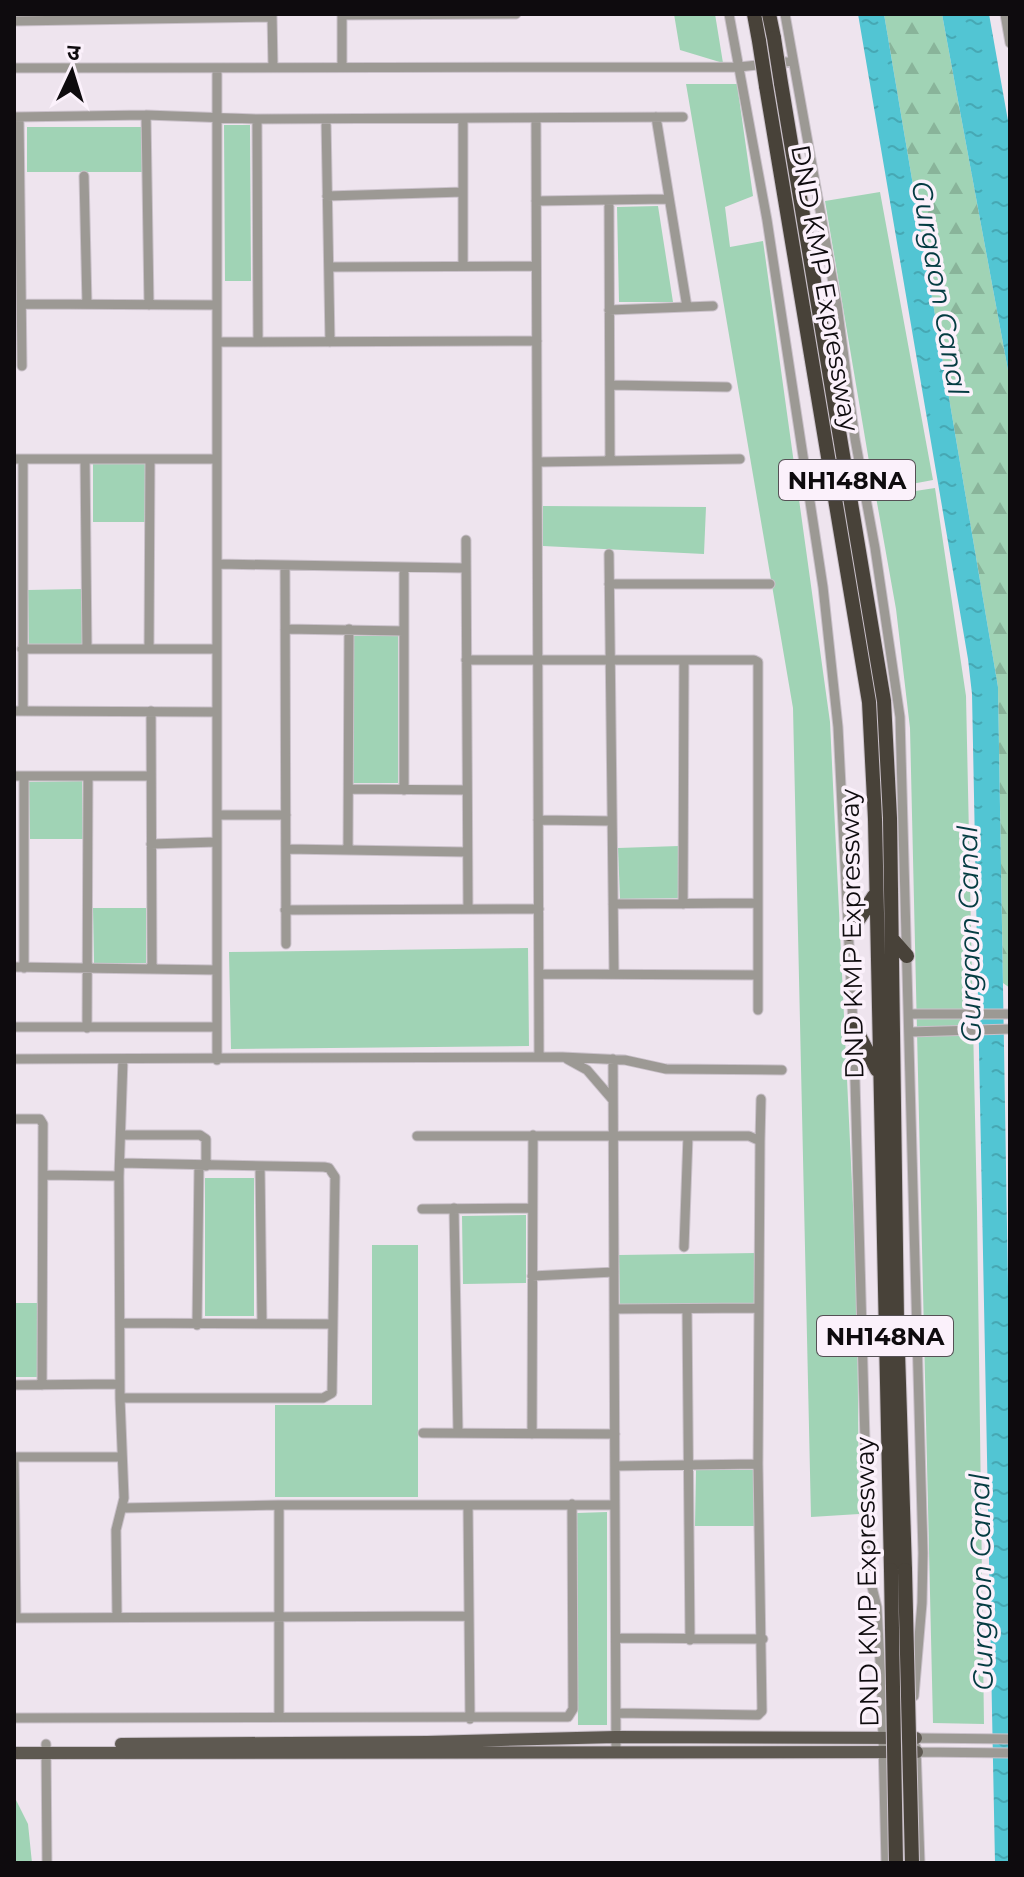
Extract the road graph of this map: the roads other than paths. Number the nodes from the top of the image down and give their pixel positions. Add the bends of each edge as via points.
1 (516, 14) edge
2 (729, 14) edge
3 (754, 14) edge
4 (769, 14) edge
5 (785, 14) edge
6 (1005, 14) edge
7 (272, 15) edge
8 (342, 15) edge
9 (417, 15) edge
10 (147, 16) edge
11 (210, 16) edge
12 (14, 21) edge
13 (766, 40) junction
14 (1010, 43) edge
15 (793, 61) junction
16 (273, 67) junction
17 (342, 67) junction
18 (739, 67) junction
19 (14, 68) edge
20 (217, 69) junction
21 (774, 84) junction
22 (146, 115) junction
23 (17, 117) edge
24 (656, 117) junction
25 (683, 117) dead end
26 (217, 118) junction
27 (463, 118) junction
28 (536, 118) junction
29 (257, 119) junction
30 (326, 119) junction
31 (84, 176) dead end
32 (463, 192) junction
33 (327, 196) junction
34 (667, 199) junction
35 (609, 200) junction
36 (536, 201) junction
37 (463, 266) junction
38 (536, 266) junction
39 (329, 267) junction
40 (22, 304) junction
41 (87, 304) junction
42 (149, 305) junction
43 (217, 305) junction
44 (713, 306) dead end
45 (687, 307) junction
46 (609, 310) junction
47 (18, 338) edge
48 (537, 341) junction
49 (217, 342) junction
50 (258, 342) junction
51 (330, 342) junction
52 (22, 366) dead end
53 (610, 385) junction
54 (727, 387) dead end
55 (18, 459) edge
56 (85, 459) junction
57 (150, 459) junction
58 (217, 459) junction
59 (740, 459) dead end
60 (610, 461) junction
61 (539, 462) junction
62 (466, 540) dead end
63 (609, 554) dead end
64 (217, 564) junction
65 (285, 566) junction
66 (404, 568) junction
67 (465, 568) junction
68 (609, 584) junction
69 (770, 584) dead end
70 (285, 629) junction
71 (349, 629) junction
72 (404, 631) junction
73 (22, 649) junction
74 (87, 649) junction
75 (149, 649) junction
76 (217, 649) junction
77 (466, 660) junction
78 (537, 660) junction
79 (610, 660) junction
80 (684, 660) junction
81 (18, 711) edge
82 (151, 711) junction
83 (217, 712) junction
84 (19, 776) edge
85 (88, 776) junction
86 (151, 776) junction
87 (350, 789) junction
88 (404, 790) junction
89 (467, 790) junction
90 (217, 815) junction
91 (286, 815) junction
92 (538, 820) junction
93 (612, 821) junction
94 (217, 842) junction
95 (151, 844) junction
96 (286, 849) junction
97 (348, 849) junction
98 (467, 852) junction
99 (874, 896) junction
100 (757, 903) junction
101 (613, 904) junction
102 (683, 904) junction
103 (468, 909) junction
104 (539, 909) junction
105 (285, 910) junction
106 (849, 934) junction
107 (892, 939) junction
108 (286, 944) dead end
109 (907, 956) junction
110 (19, 968) edge
111 (87, 968) junction
112 (152, 969) junction
113 (217, 970) junction
114 (539, 974) junction
115 (614, 974) junction
116 (758, 975) junction
117 (758, 1010) dead end
118 (909, 1014) junction
119 (1008, 1014) edge
120 (853, 1024) junction
121 (14, 1027) edge
122 (217, 1027) junction
123 (87, 1028) junction
124 (1010, 1030) edge
125 (910, 1032) junction
126 (539, 1057) junction
127 (562, 1057) junction
128 (14, 1059) edge
129 (123, 1059) junction
130 (613, 1059) junction
131 (217, 1060) junction
132 (782, 1070) dead end
133 (879, 1073) junction
134 (761, 1099) dead end
135 (613, 1102) junction
136 (14, 1119) edge
137 (121, 1135) junction
138 (533, 1135) junction
139 (417, 1136) dead end
140 (614, 1136) junction
141 (688, 1136) junction
142 (760, 1141) junction
143 (120, 1163) junction
144 (202, 1166) junction
145 (260, 1167) junction
146 (43, 1175) junction
147 (119, 1176) junction
148 (454, 1208) junction
149 (532, 1208) junction
150 (422, 1209) dead end
151 (684, 1247) dead end
152 (614, 1272) junction
153 (532, 1276) junction
154 (758, 1308) junction
155 (614, 1309) junction
156 (687, 1309) junction
157 (120, 1323) junction
158 (262, 1324) junction
159 (333, 1324) junction
160 (197, 1325) junction
161 (120, 1384) junction
162 (14, 1385) edge
163 (42, 1385) junction
164 (120, 1398) junction
165 (423, 1433) dead end
166 (458, 1433) junction
167 (532, 1434) junction
168 (615, 1434) junction
169 (122, 1457) junction
170 (758, 1464) junction
171 (615, 1466) junction
172 (688, 1466) junction
173 (572, 1504) junction
174 (279, 1505) junction
175 (615, 1505) junction
176 (468, 1506) junction
177 (123, 1508) junction
178 (898, 1570) junction
179 (279, 1616) junction
180 (469, 1616) junction
181 (117, 1617) junction
182 (15, 1618) edge
183 (616, 1638) junction
184 (763, 1639) junction
185 (690, 1640) junction
186 (616, 1713) junction
187 (279, 1717) junction
188 (14, 1718) edge
189 (470, 1719) junction
190 (616, 1737) junction
191 (916, 1738) junction
192 (1010, 1739) edge
193 (14, 1745) edge
194 (882, 1745) junction
195 (46, 1748) junction
196 (616, 1751) junction
197 (917, 1752) junction
198 (14, 1753) edge
199 (1010, 1753) edge
200 (47, 1863) edge
201 (886, 1863) edge
202 (896, 1863) edge
203 (912, 1863) edge
204 (920, 1863) edge

1 - 9 street
2 - 18 street
3 - 13 highway, DND KMP Expressway / NH148NA
4 - 13 highway, DND KMP Expressway / NH148NA
5 - 15 street
6 - 14 street
7 - 11 street
7 - 16 street
8 - 9 street
8 - 17 street
10 - 11 street
10 - 12 street
13 - 21 highway, DND KMP Expressway / NH148NA, bridge
15 - 18 street
15 - 109 street via 835,291 900,717
16 - 17 street
16 - 20 street
17 - 18 street
18 - 106 street via 823,587 838,727
19 - 20 street
20 - 26 street
21 - 99 highway, DND KMP Expressway / NH148NA via 869,702
21 - 107 highway, DND KMP Expressway / NH148NA via 884,701
22 - 23 street
22 - 26 street
22 - 42 street
23 - 40 street
24 - 25 street
24 - 28 street
24 - 34 street
26 - 29 street
26 - 43 street
27 - 28 street
27 - 30 street
27 - 32 street
28 - 36 street
29 - 30 street
29 - 50 street
30 - 33 street
31 - 41 street
32 - 33 street
32 - 37 street
33 - 39 street
34 - 35 street
34 - 45 street
35 - 36 street
35 - 46 street
36 - 38 street
37 - 38 street
37 - 39 street
38 - 48 street
39 - 51 street
40 - 41 street
40 - 47 street
41 - 42 street
42 - 43 street
43 - 49 street
44 - 45 street
45 - 46 street
46 - 53 street
47 - 52 street
48 - 51 street
48 - 61 street
49 - 50 street
49 - 58 street
50 - 51 street
53 - 54 street
53 - 60 street
55 - 56 street
55 - 73 street
56 - 57 street
56 - 74 street
57 - 58 street
57 - 75 street
58 - 64 street
59 - 60 street
60 - 61 street
61 - 78 street
62 - 67 street
63 - 68 street
64 - 65 street
64 - 76 street
65 - 66 street
65 - 70 street
66 - 67 street
66 - 72 street
67 - 77 street
68 - 69 street
68 - 79 street
70 - 71 street
70 - 91 street
71 - 72 street
71 - 87 street
72 - 88 street
73 - 74 street
73 - 81 street
74 - 75 street
75 - 76 street
76 - 83 street
77 - 78 street
77 - 89 street
78 - 79 street
78 - 92 street
79 - 80 street
79 - 93 street
80 - 100 street via 758,662
80 - 102 street
81 - 82 street
82 - 83 street
82 - 86 street
83 - 90 street
84 - 85 street
84 - 110 street
85 - 86 street
85 - 111 street
86 - 95 street
87 - 88 street
87 - 97 street
88 - 89 street
89 - 98 street
90 - 91 street
90 - 94 street
91 - 96 street
92 - 93 street
92 - 104 street
93 - 101 street
94 - 95 street
94 - 113 street
95 - 112 street
96 - 97 street
96 - 105 street
97 - 98 street
98 - 103 street
99 - 106 highway
99 - 133 highway, DND KMP Expressway / NH148NA
100 - 102 street
100 - 116 street
101 - 102 street
101 - 115 street
103 - 104 street
103 - 105 street
104 - 114 street
105 - 108 street
106 - 120 street
107 - 109 highway
107 - 178 highway, DND KMP Expressway / NH148NA
109 - 118 street
110 - 111 street
111 - 112 street
111 - 123 street
112 - 113 street
113 - 122 street
114 - 115 street
114 - 126 street
115 - 116 street
116 - 117 street
118 - 119 street
118 - 125 street
120 - 133 highway
120 - 194 street via 868,1549 877,1607
121 - 123 street
122 - 123 street
122 - 131 street
124 - 125 street
125 - 191 street via 923,1553
126 - 127 street
126 - 131 street
127 - 130 street
127 - 135 street via 587,1070
128 - 129 street
129 - 131 street
129 - 137 street
130 - 132 street via 666,1069
130 - 135 street
133 - 178 highway, DND KMP Expressway / NH148NA
134 - 142 street
135 - 140 street
136 - 146 street via 42,1121
137 - 143 street
137 - 144 street via 200,1135 206,1139
138 - 139 street
138 - 140 street
138 - 149 street
140 - 141 street
140 - 152 street
141 - 142 street via 749,1136
141 - 151 street
142 - 154 street
143 - 144 street
143 - 147 street
144 - 145 street
144 - 160 street
145 - 158 street
145 - 159 street via 324,1167 333,1172
146 - 147 street
146 - 163 street
147 - 157 street
148 - 149 street
148 - 150 street
148 - 166 street
149 - 153 street
152 - 153 street
152 - 155 street
153 - 167 street
154 - 156 street
154 - 170 street
155 - 156 street
155 - 168 street
156 - 172 street
157 - 160 street
157 - 161 street
158 - 159 street
158 - 160 street
159 - 164 street via 333,1388 327,1397
161 - 163 street
161 - 164 street
162 - 163 street
164 - 169 street
165 - 166 street
166 - 167 street
167 - 168 street
168 - 171 street
169 - 177 street
169 - 182 street via 14,1457
170 - 172 street
170 - 184 street
171 - 172 street
171 - 175 street
172 - 185 street
173 - 175 street
173 - 176 street
173 - 189 street via 573,1713
174 - 176 street
174 - 177 street
174 - 179 street
175 - 183 street
176 - 180 street
177 - 181 street via 116,1530
178 - 202 highway, DND KMP Expressway / NH148NA, bridge
178 - 203 highway, DND KMP Expressway / NH148NA, bridge
179 - 180 street
179 - 181 street
179 - 187 street
180 - 189 street
181 - 182 street
183 - 185 street
183 - 186 street
184 - 185 street
184 - 186 street via 761,1713
186 - 190 street
187 - 188 street
187 - 189 street
190 - 194 main road
190 - 195 main road
190 - 196 street
191 - 192 street
191 - 194 main road
191 - 197 street
193 - 195 main road
194 - 196 main road
194 - 197 main road
194 - 201 street
195 - 196 main road
195 - 198 main road
195 - 200 street
197 - 199 street
197 - 204 street

